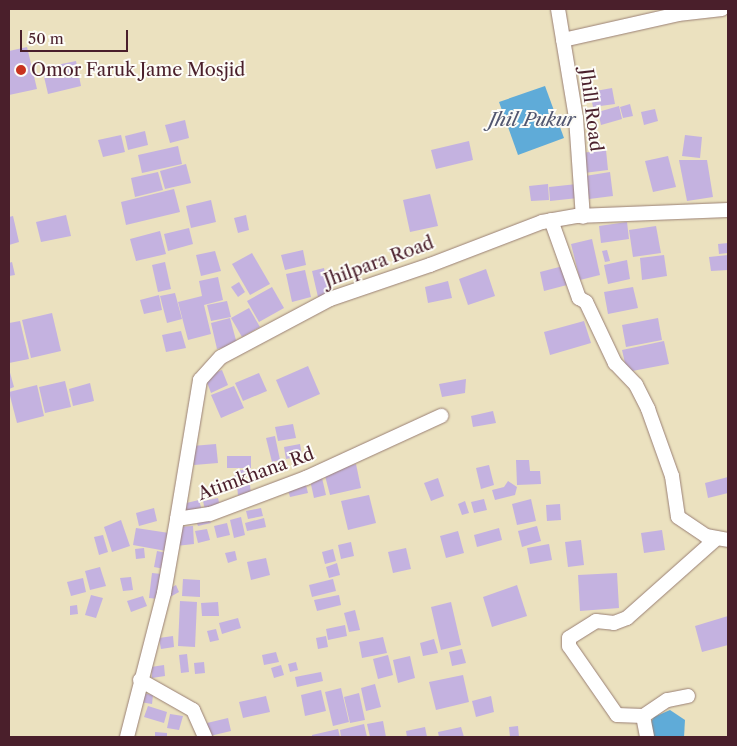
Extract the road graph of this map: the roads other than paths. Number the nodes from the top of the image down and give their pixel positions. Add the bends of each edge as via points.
1 (558, 9) edge
2 (722, 9) edge
3 (563, 40) junction
4 (728, 210) edge
5 (584, 217) junction
6 (551, 220) junction
7 (642, 410) dead end
8 (441, 416) dead end
9 (674, 517) dead end
10 (177, 518) junction
11 (722, 539) edge
12 (140, 680) junction
13 (688, 696) dead end
14 (643, 716) junction
15 (127, 737) edge
16 (205, 737) edge
17 (647, 737) edge

1 - 3 street, Jhill Road
2 - 3 street via 678,14
3 - 5 street, Jhill Road via 576,118
4 - 5 street, Jhilpara Road
5 - 6 street, Jhilpara Road
6 - 10 street, Jhilpara Road via 330,299 221,357 200,380
6 - 11 street via 579,298 586,302 615,363 636,384 648,409 672,476 678,517 706,536
7 - 9 street via 668,477
8 - 10 street, Atimkhana Rd via 306,478 210,514
10 - 12 street via 164,593
11 - 14 street via 627,618 614,623 596,622 569,638 568,646 617,715
12 - 15 street
12 - 16 street via 193,710
13 - 14 street via 660,703
14 - 17 street

